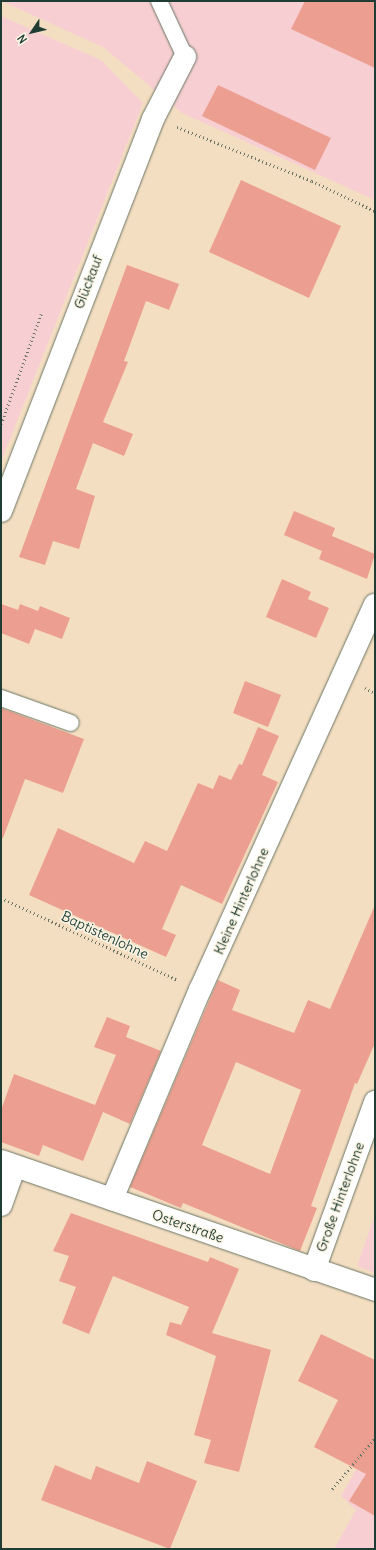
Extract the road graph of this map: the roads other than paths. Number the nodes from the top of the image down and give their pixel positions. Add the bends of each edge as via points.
1 (159, 1) edge
2 (185, 57) joint
3 (1, 511) edge
4 (375, 605) edge
5 (1, 698) edge
6 (72, 723) dead end
7 (375, 1102) edge
8 (8, 1164) edge
9 (112, 1199) junction
10 (1, 1204) edge
11 (314, 1270) junction
12 (375, 1290) edge

1 - 2 lane
2 - 3 street, Glückauf via 153,119
4 - 9 street, Kleine Hinterlohne via 200,990
5 - 6 lane
7 - 11 street, Große Hinterlohne
8 - 9 street, Osterstraße
8 - 10 street
9 - 11 street, Osterstraße
11 - 12 street, Osterstraße

